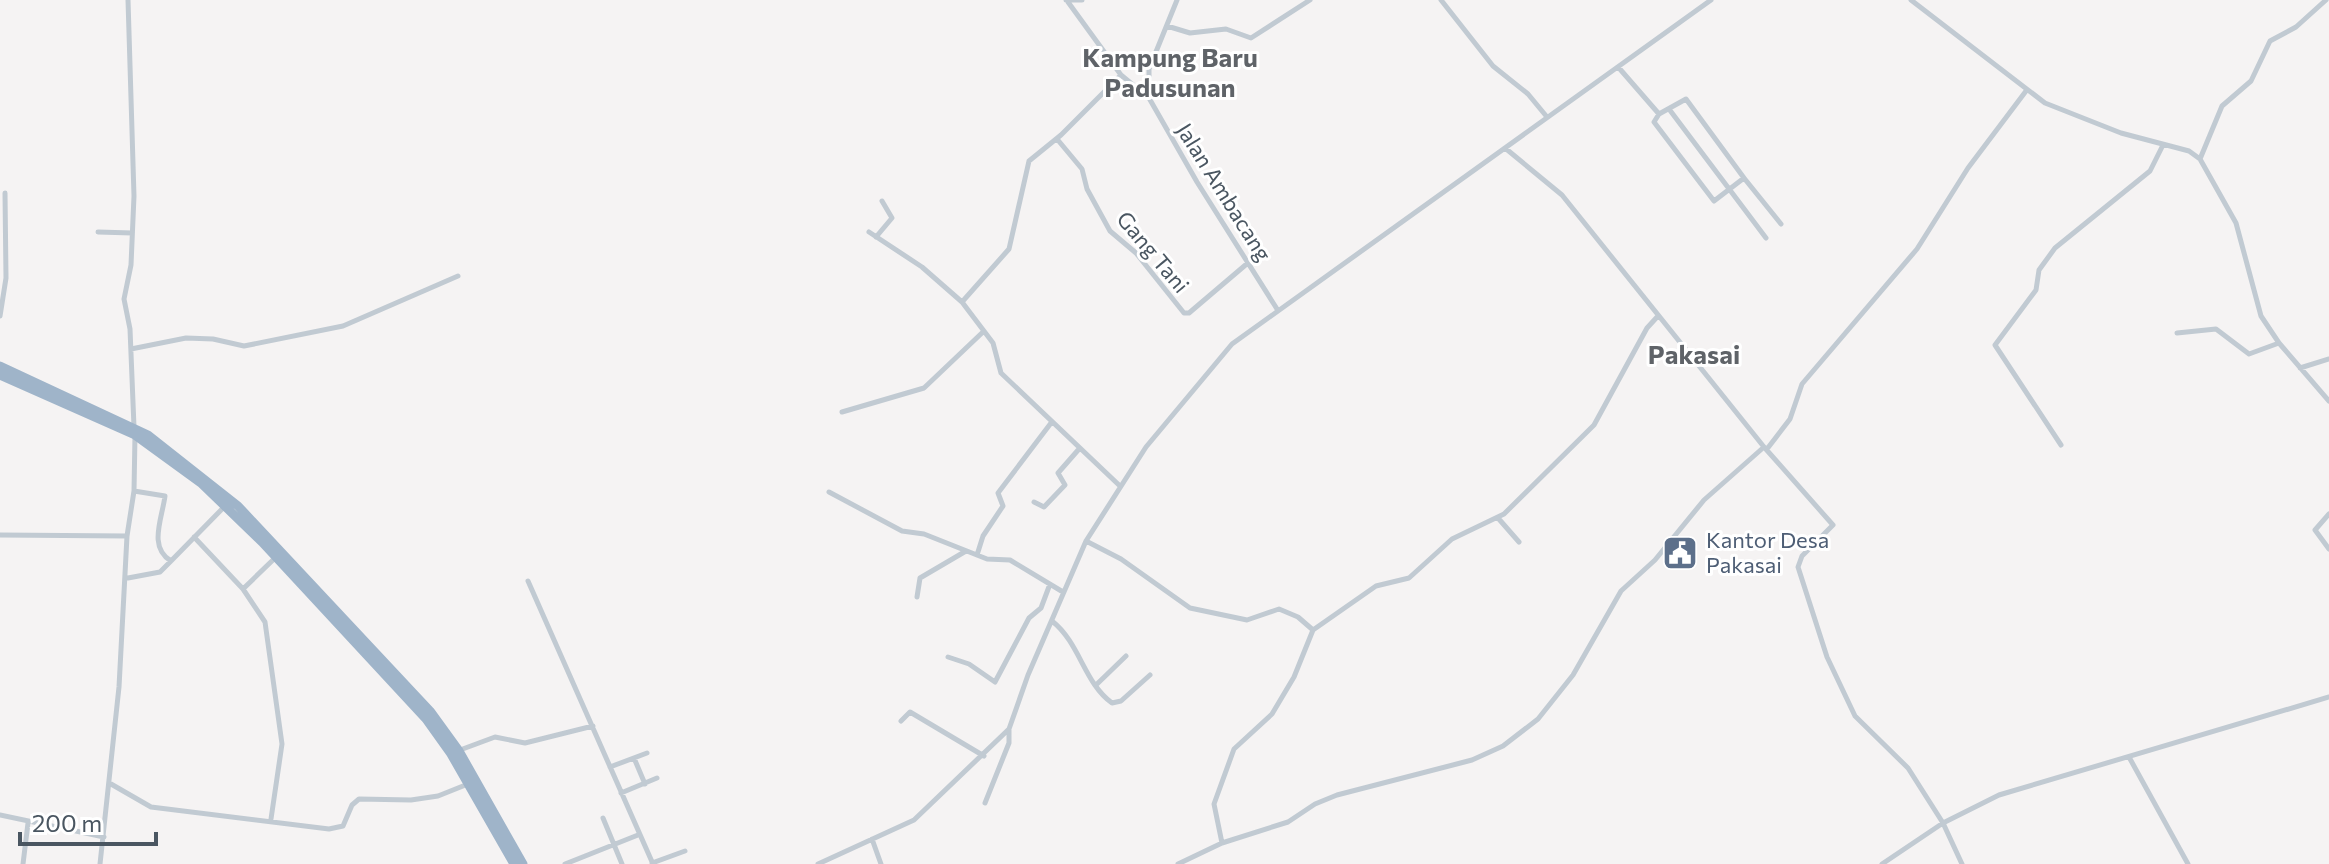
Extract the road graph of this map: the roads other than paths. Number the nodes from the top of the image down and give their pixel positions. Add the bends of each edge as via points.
1 (128, 0) edge
2 (1082, 0) edge
3 (1177, 0) edge
4 (1310, 0) edge
5 (1441, 0) edge
6 (1711, 0) edge
7 (1911, 0) edge
8 (2326, 0) edge
9 (1067, 1) edge
10 (1167, 26) junction
11 (1619, 68) junction
12 (1121, 75) junction
13 (2026, 91) junction
14 (1149, 98) junction
15 (1669, 109) junction
16 (1659, 114) junction
17 (1547, 117) junction
18 (1057, 139) junction
19 (2163, 145) junction
20 (1505, 148) junction
21 (2200, 159) junction
22 (1744, 178) junction
23 (1730, 189) junction
24 (5, 193) dead end
25 (882, 201) dead end
26 (1781, 224) dead end
27 (98, 232) dead end
28 (869, 232) dead end
29 (132, 233) junction
30 (876, 237) junction
31 (1766, 238) dead end
32 (1249, 262) junction
33 (458, 276) dead end
34 (962, 302) junction
35 (1277, 309) junction
36 (0, 316) edge
37 (1658, 316) junction
38 (984, 331) junction
39 (2177, 333) dead end
40 (2279, 343) junction
41 (131, 349) junction
42 (2329, 359) edge
43 (0, 366) edge
44 (2300, 368) junction
45 (0, 375) edge
46 (28, 383) junction
47 (2329, 401) edge
48 (842, 412) dead end
49 (1051, 423) junction
50 (135, 431) junction
51 (2061, 445) dead end
52 (1765, 448) junction
53 (1079, 449) junction
54 (204, 480) junction
55 (1120, 486) junction
56 (134, 491) junction
57 (829, 492) dead end
58 (1034, 502) dead end
59 (225, 506) junction
60 (2329, 514) edge
61 (1498, 518) junction
62 (0, 535) edge
63 (127, 536) junction
64 (194, 537) junction
65 (1086, 541) junction
66 (1519, 542) dead end
67 (2329, 549) edge
68 (966, 551) junction
69 (977, 555) junction
70 (276, 557) junction
71 (171, 561) junction
72 (128, 578) junction
73 (528, 581) dead end
74 (1050, 584) junction
75 (243, 589) junction
76 (1063, 592) junction
77 (917, 597) dead end
78 (1052, 621) junction
79 (1313, 630) junction
80 (352, 631) junction
81 (1126, 656) dead end
82 (948, 657) dead end
83 (1150, 675) dead end
84 (1096, 685) junction
85 (2329, 697) edge
86 (901, 721) dead end
87 (593, 726) junction
88 (1009, 729) junction
89 (455, 752) junction
90 (647, 753) dead end
91 (984, 756) junction
92 (2129, 757) junction
93 (634, 758) junction
94 (610, 767) junction
95 (657, 778) dead end
96 (111, 784) junction
97 (468, 784) junction
98 (645, 784) junction
99 (621, 793) junction
100 (985, 803) dead end
101 (0, 815) edge
102 (603, 818) dead end
103 (271, 819) junction
104 (28, 823) junction
105 (1943, 823) junction
106 (638, 835) junction
107 (104, 837) junction
108 (872, 839) junction
109 (1222, 843) junction
110 (614, 844) junction
111 (685, 851) dead end
112 (588, 854) junction
113 (23, 864) edge
114 (100, 864) edge
115 (514, 864) edge
116 (523, 864) edge
117 (565, 864) edge
118 (591, 864) edge
119 (622, 864) edge
120 (652, 864) edge
121 (818, 864) edge
122 (881, 864) edge
123 (1178, 864) edge
124 (1882, 864) edge
125 (1962, 864) edge
126 (2188, 864) edge

1 - 29 street
2 - 9 street
3 - 10 street
4 - 10 street via 1251,38 1226,29 1190,33
5 - 17 street via 1493,66
6 - 11 street
7 - 13 street
8 - 21 street via 2296,27 2270,41 2251,81 2220,110
9 - 12 street
10 - 14 street via 1149,69
11 - 16 street
11 - 17 street
12 - 14 street
12 - 18 street
13 - 19 street via 2097,125
13 - 52 street via 1968,168 1917,249 1802,384 1790,419
14 - 32 street, Jalan Ambacang
15 - 16 street
15 - 22 street via 1686,99
15 - 23 street
16 - 23 street via 1654,122 1714,201
17 - 20 street
18 - 32 street, Gang Tani via 1082,169 1110,231 1136,253 1184,313
18 - 34 street via 1029,161 1004,256
19 - 21 street
19 - 51 street via 2150,171 2055,248 2039,270 2036,290 1995,345
20 - 35 street
20 - 37 street via 1562,195
21 - 40 street via 2235,220 2257,308
22 - 23 street
22 - 26 street
23 - 31 street
24 - 36 street via 6,278
25 - 30 street via 892,218
27 - 29 street
28 - 30 street
29 - 41 street via 124,299
30 - 34 street
32 - 35 street, Jalan Ambacang
33 - 41 street via 343,326 244,346 186,338
34 - 38 street
35 - 55 street via 1216,362
37 - 52 street
37 - 61 street via 1594,425
38 - 48 street via 924,388
38 - 49 street via 1001,373
39 - 40 street via 2216,329 2249,354
40 - 44 street
41 - 50 street
42 - 44 street
43 - 46 highway
44 - 47 street
45 - 46 highway
46 - 50 highway
49 - 53 street
49 - 69 street via 998,493 1003,506
50 - 54 highway
50 - 56 street
52 - 105 street via 1833,525 1798,567 1827,657 1849,704 1866,731 1908,768
52 - 109 street via 1704,500 1655,560 1621,591 1573,675 1538,719 1503,746 1479,758 1337,795 1288,822
53 - 55 street
53 - 58 street via 1058,473 1065,485 1044,507
54 - 59 highway
54 - 80 highway
55 - 65 street
56 - 63 street
56 - 71 street via 165,496 157,549
57 - 68 street via 902,531
59 - 64 street
59 - 70 highway
60 - 67 street via 2315,530
61 - 66 street
61 - 79 street via 1452,539 1409,578 1376,586
62 - 63 street
63 - 72 street
64 - 71 street
64 - 75 street
65 - 76 street
65 - 79 street via 1190,608 1247,620 1279,609
68 - 69 street
68 - 77 street via 920,578
69 - 74 street via 1008,559
70 - 75 street
70 - 80 highway
71 - 72 street via 157,573
72 - 96 street
73 - 87 street
74 - 76 street
74 - 82 street via 995,682
75 - 103 street via 263,616 274,669 282,753
76 - 78 street
78 - 84 street via 1072,640
78 - 88 street
79 - 109 street via 1272,714 1234,749 1214,804
80 - 89 highway
81 - 84 street
83 - 84 street via 1116,704
85 - 92 street
86 - 91 street via 910,712
87 - 89 street via 525,743 495,737
87 - 94 street
88 - 91 street
88 - 100 street via 1009,743
89 - 97 highway
89 - 116 highway
90 - 93 street
91 - 108 street via 926,811
92 - 105 street via 1999,795
92 - 126 street
93 - 94 street
93 - 98 street
94 - 99 street
95 - 98 street
96 - 103 street via 151,807
96 - 107 street
97 - 103 street via 411,800 359,799 346,823 337,828
97 - 115 highway
98 - 99 street
99 - 106 street
101 - 104 street
102 - 110 street
104 - 107 street
104 - 113 street
105 - 124 street
105 - 125 street
106 - 110 street
106 - 120 street
107 - 114 street
108 - 121 street
108 - 122 street
109 - 123 street
110 - 112 street
110 - 119 street
111 - 120 street
112 - 117 street
112 - 118 street

